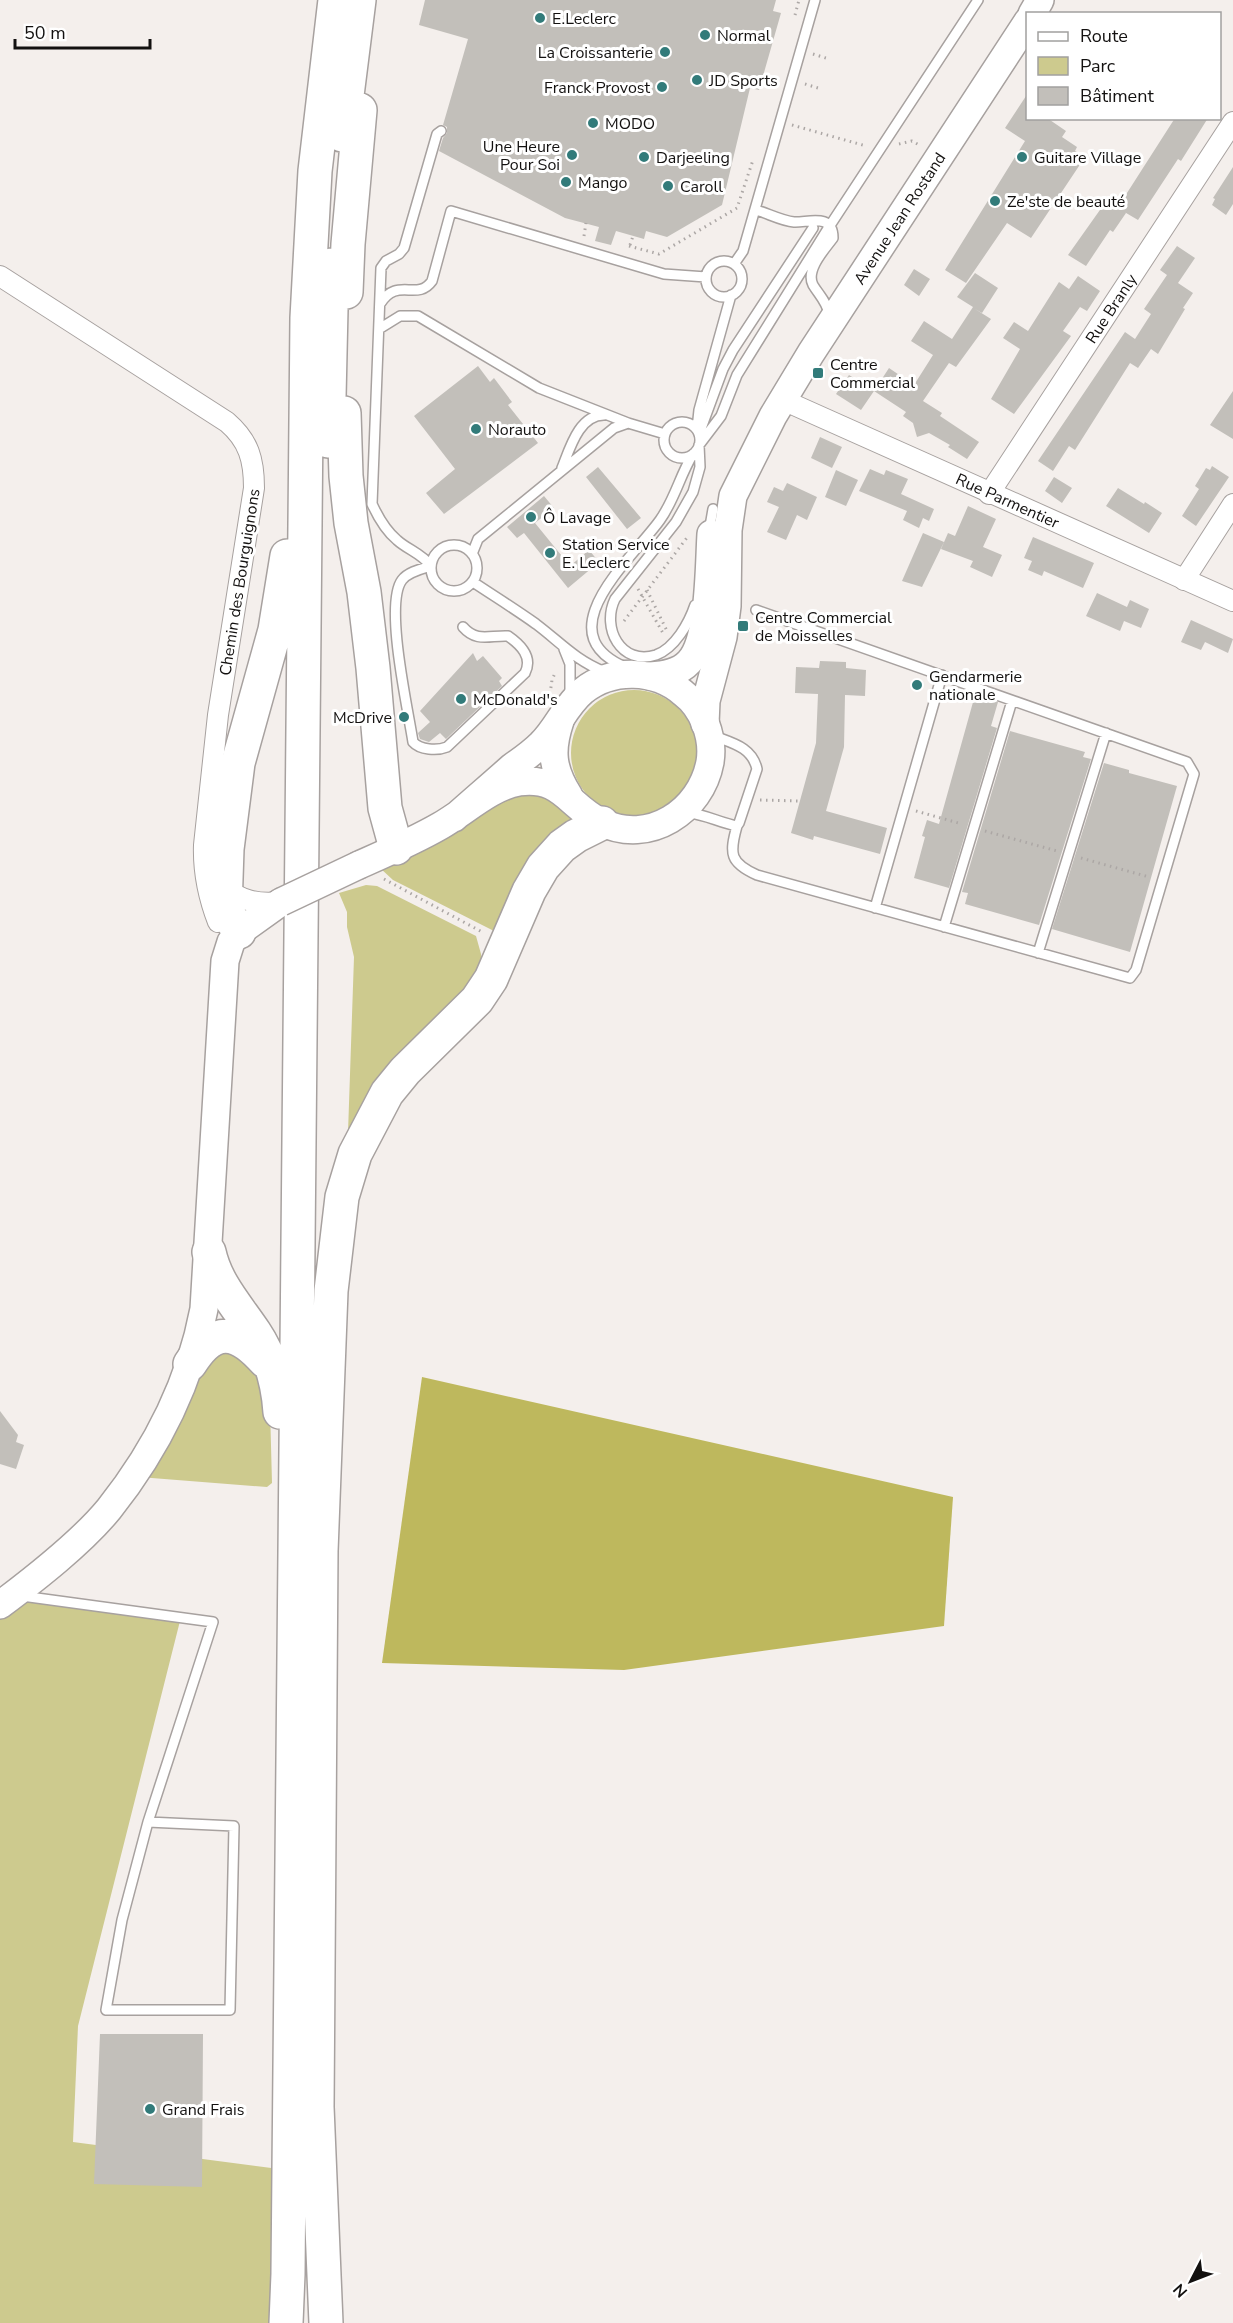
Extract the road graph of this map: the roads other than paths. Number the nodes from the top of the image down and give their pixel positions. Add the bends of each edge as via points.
1 (334, 0) edge
2 (359, 0) edge
3 (371, 0) edge
4 (815, 0) edge
5 (978, 0) edge
6 (1026, 24) edge
7 (1233, 122) edge
8 (441, 131) dead end
9 (756, 210) junction
10 (829, 227) junction
11 (813, 228) dead end
12 (734, 264) junction
13 (0, 276) edge
14 (706, 277) junction
15 (732, 295) junction
16 (379, 306) junction
17 (831, 322) junction
18 (379, 329) junction
19 (778, 408) junction
20 (606, 415) junction
21 (628, 423) junction
22 (698, 432) junction
23 (665, 434) junction
24 (699, 445) junction
25 (693, 454) junction
26 (562, 469) junction
27 (989, 494) junction
28 (1233, 504) edge
29 (713, 509) junction
30 (304, 523) junction
31 (472, 554) junction
32 (431, 566) junction
33 (1184, 580) junction
34 (473, 582) junction
35 (1233, 601) edge
36 (756, 610) dead end
37 (463, 627) dead end
38 (564, 649) junction
39 (942, 675) junction
40 (615, 676) junction
41 (650, 676) junction
42 (1012, 700) junction
43 (564, 713) junction
44 (233, 719) junction
45 (707, 729) junction
46 (1106, 733) junction
47 (569, 796) junction
48 (680, 814) junction
49 (454, 818) junction
50 (602, 823) junction
51 (737, 826) junction
52 (396, 848) junction
53 (214, 877) junction
54 (281, 902) junction
55 (875, 908) junction
56 (944, 927) junction
57 (235, 937) junction
58 (1038, 953) junction
59 (208, 1252) junction
60 (190, 1364) junction
61 (275, 1378) junction
62 (322, 1496) junction
63 (7, 1600) edge
64 (148, 1822) junction
65 (303, 2110) junction
66 (286, 2323) edge
67 (309, 2323) edge
68 (326, 2323) edge

1 - 30 highway via 315,182 307,318
2 - 62 highway via 339,159 331,271 320,1233
3 - 52 highway via 348,244 345,476 368,624 385,808
4 - 9 lane
5 - 10 lane
6 - 17 street, Avenue Jean Rostand
7 - 27 street, Rue Branly
8 - 16 lane via 404,248 381,268
9 - 10 lane via 794,222 823,221
9 - 12 lane via 743,251
10 - 17 lane via 832,238 810,277 827,305
10 - 24 lane via 737,375 722,416
11 - 22 lane via 733,350
12 - 14 lane via 716,263
12 - 15 lane via 742,278
13 - 44 street, Chemin des Bourguignons via 227,422 244,440 254,468 254,489
14 - 15 lane via 714,293
14 - 16 lane via 664,274 450,211 432,281 422,289 386,293
15 - 22 lane via 699,410
16 - 18 lane
17 - 19 street, Avenue Jean Rostand
18 - 20 lane via 400,316 418,316 539,388
18 - 32 lane via 372,504 398,541
19 - 27 street, Rue Parmentier
19 - 29 street, Avenue Jean Rostand via 728,480
19 - 45 street, Avenue Jean Rostand via 730,503 727,606 706,701
20 - 21 lane
20 - 26 lane via 583,423
21 - 23 lane
21 - 26 lane via 603,435
22 - 23 lane via 688,423 677,423
22 - 24 lane
23 - 25 lane via 672,454 682,458
24 - 25 lane
24 - 29 lane via 693,492 676,522 611,607 611,631 630,653 646,656 663,652 687,623 696,603
25 - 41 lane via 660,520 613,575 592,616 594,639 605,654
26 - 31 lane via 478,539
27 - 33 street, Rue Parmentier
28 - 33 street
29 - 41 street, Avenue Jean Rostand via 706,611 699,646 693,658 680,669
30 - 44 highway via 288,547 275,630
30 - 65 highway
31 - 32 lane via 461,546 448,546 436,553
31 - 34 lane via 477,567
32 - 34 lane via 435,581 448,590 463,590
32 - 37 lane via 403,578 396,591 396,636 413,742 419,748 447,747 528,668 526,654 508,636 476,638
33 - 35 street, Rue Parmentier
34 - 38 lane via 534,623
36 - 39 lane
38 - 40 lane
38 - 43 lane via 570,664 571,686
39 - 42 lane
39 - 55 lane
40 - 41 street
40 - 43 street via 583,692
41 - 45 street via 686,694
42 - 46 lane
42 - 56 lane
43 - 47 street via 554,739 554,757 558,779
43 - 49 street via 540,745
44 - 53 highway via 237,774 227,849
45 - 48 street via 711,755 707,775 698,794
45 - 51 lane via 739,745 755,760 757,769
46 - 58 lane
46 - 58 lane via 1187,762 1194,774 1137,970 1130,978
47 - 49 street via 548,783 518,782 504,786
47 - 50 street
48 - 50 street via 656,826 629,830
48 - 51 lane via 697,814
49 - 52 street
50 - 62 highway via 569,841 543,867 477,1000 405,1071 363,1134 342,1197 332,1281
51 - 55 lane via 733,856 741,868 757,876
52 - 54 street, bridge
53 - 54 street via 250,902
53 - 57 highway
54 - 57 street
55 - 56 lane
56 - 58 lane
57 - 59 street via 225,961
59 - 60 street via 204,1309
59 - 61 highway via 219,1280 270,1361
60 - 61 highway via 206,1342 232,1337 256,1351
60 - 63 street via 155,1443 109,1509 65,1553
61 - 65 highway via 280,1420
62 - 65 highway
63 - 64 lane via 213,1622
64 - 64 lane via 122,1920 106,2010 230,2010 234,1826
65 - 66 highway
65 - 67 highway
65 - 68 highway

